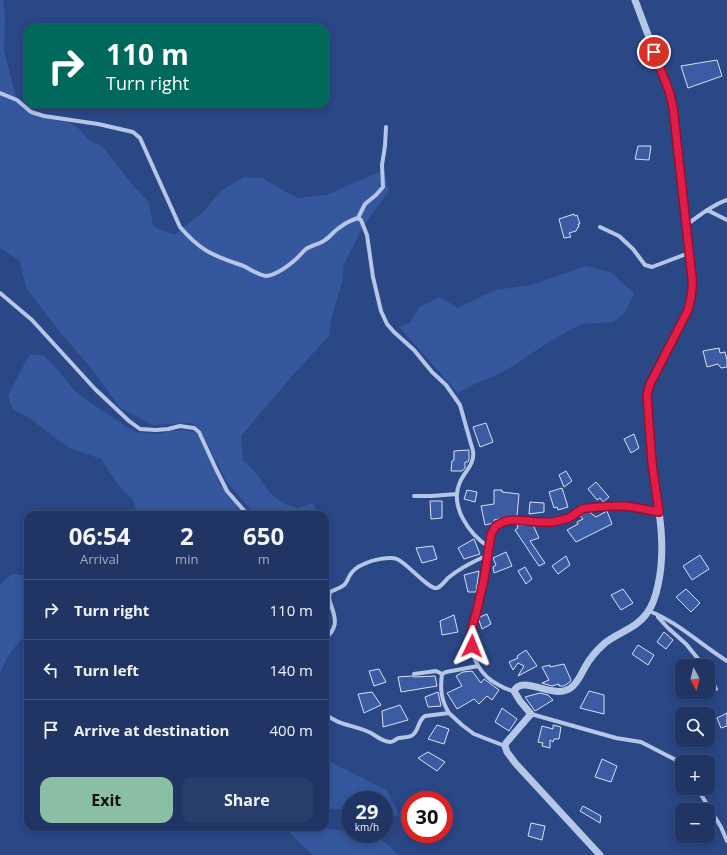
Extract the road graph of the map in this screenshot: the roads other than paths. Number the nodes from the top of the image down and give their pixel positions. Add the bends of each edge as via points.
1 (635, 0) edge
2 (0, 92) edge
3 (24, 106) edge
4 (26, 108) edge
5 (386, 127) dead end
6 (727, 200) edge
7 (708, 210) junction
8 (358, 218) junction
9 (727, 220) edge
10 (686, 225) junction
11 (600, 227) dead end
12 (689, 253) junction
13 (0, 293) edge
14 (457, 494) junction
15 (414, 496) dead end
16 (245, 511) edge
17 (659, 512) junction
18 (489, 547) junction
19 (488, 555) junction
20 (330, 592) joint
21 (329, 601) edge
22 (329, 601) edge
23 (652, 612) junction
24 (329, 635) edge
25 (698, 659) edge
26 (727, 660) edge
27 (478, 666) junction
28 (414, 674) dead end
29 (442, 674) junction
30 (514, 692) junction
31 (449, 713) junction
32 (531, 714) junction
33 (329, 717) edge
34 (505, 746) junction
35 (675, 760) edge
36 (701, 795) edge
37 (727, 841) edge
38 (600, 855) edge

1 - 10 street via 671,98
2 - 3 street
4 - 8 street via 44,116 133,132 140,138 180,227 206,251 243,265 258,274 265,276 283,269 306,249 325,241 338,228
5 - 8 street via 382,165 383,187 365,204
6 - 7 street
7 - 9 street
7 - 10 street
8 - 14 street via 366,235 381,311 387,324 446,385 460,405 474,457 460,482
10 - 12 street
11 - 12 street via 619,236 645,265 652,267
12 - 17 street via 693,287 688,310 650,384 647,395
13 - 16 street via 32,320 95,389 140,429 156,430 180,426 194,428 199,432 228,491
14 - 15 street
14 - 18 street via 457,505 472,534
17 - 18 street via 612,506 582,509 569,518 553,522 506,521 495,527
17 - 23 street via 662,542 661,573
18 - 19 street
19 - 20 street via 462,567 436,588 428,585 397,559 375,560 356,569 344,585
19 - 27 street via 471,637
20 - 22 street
21 - 24 street via 335,624
23 - 25 street
23 - 26 street
23 - 30 street via 604,644 568,690 554,692 524,685 516,688
27 - 29 street
27 - 30 street via 490,679
28 - 29 street via 436,671
29 - 31 street via 441,693
30 - 32 street
31 - 33 street via 425,716 414,734 392,742 354,726 336,722
31 - 34 street via 474,734
32 - 34 street
32 - 35 street via 616,738 641,742
34 - 38 street via 516,764
36 - 37 street

